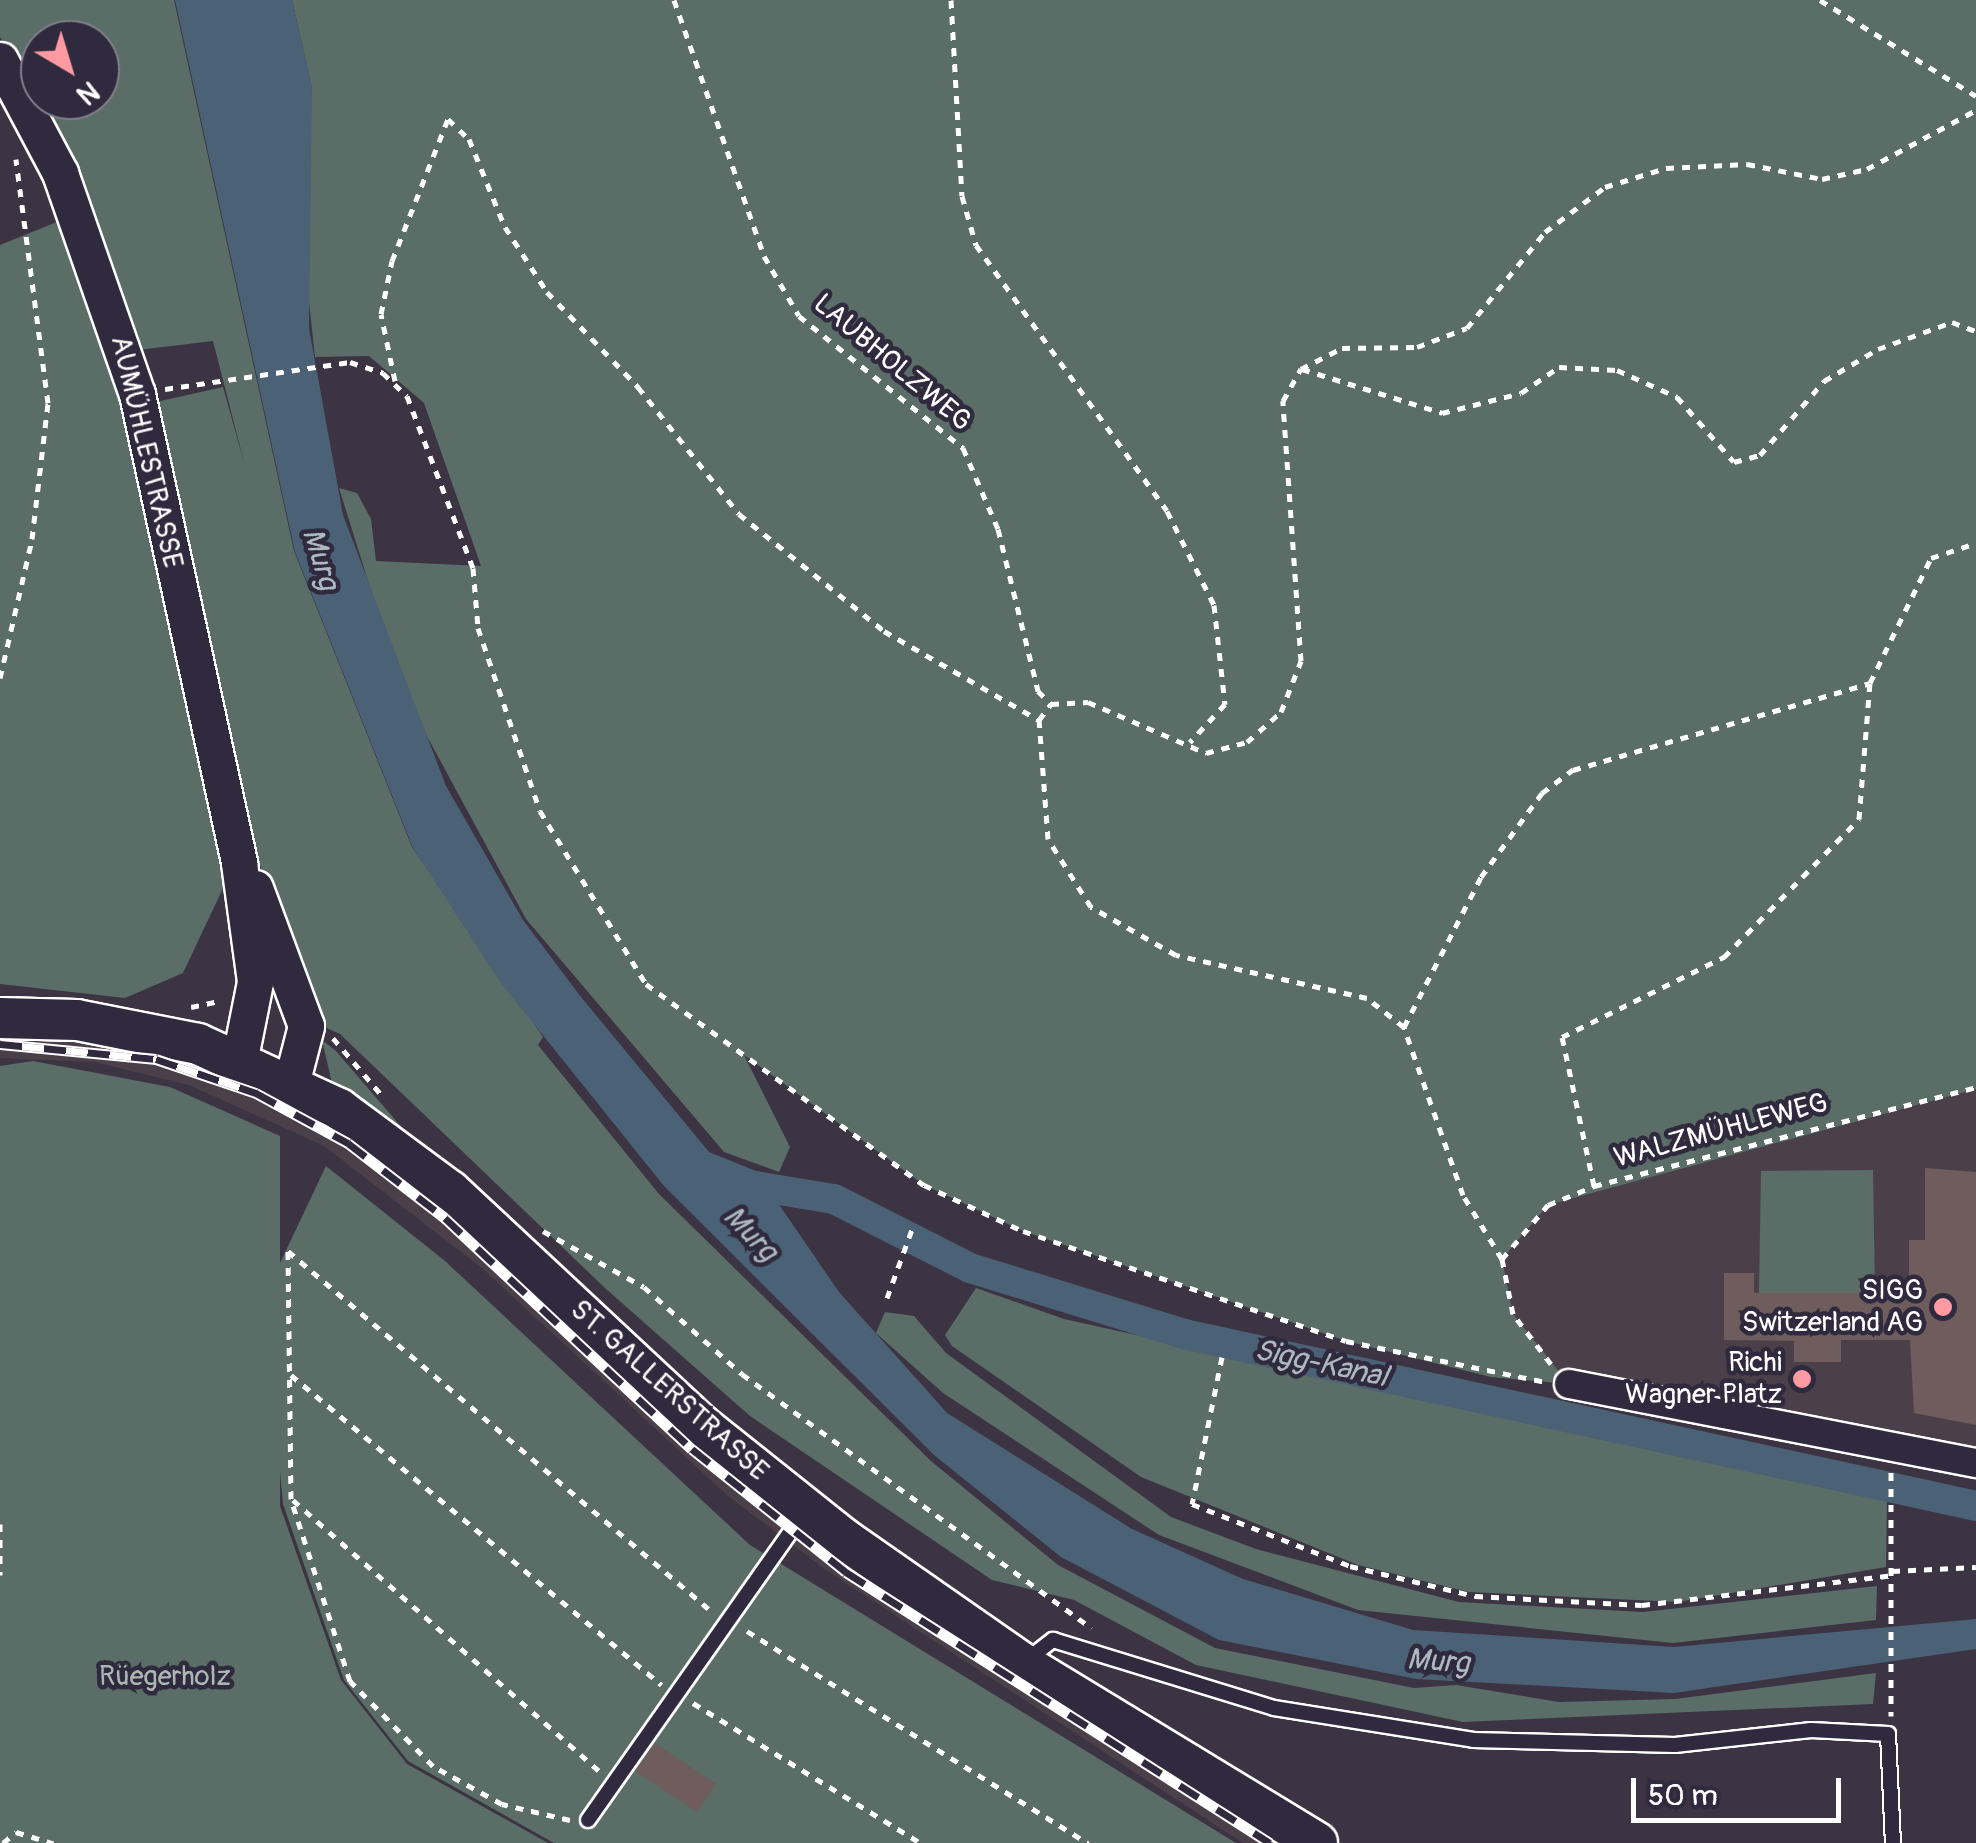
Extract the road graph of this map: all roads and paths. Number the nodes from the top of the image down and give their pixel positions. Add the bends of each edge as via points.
1 (674, 0) edge
2 (951, 0) edge
3 (1820, 0) edge
4 (0, 60) edge
5 (1976, 96) edge
6 (1976, 110) edge
7 (16, 150) dead end
8 (1976, 331) edge
9 (1300, 369) junction
10 (395, 385) junction
11 (165, 389) dead end
12 (1976, 543) edge
13 (0, 678) edge
14 (1870, 682) junction
15 (1051, 704) junction
16 (1040, 720) junction
17 (1189, 743) junction
18 (239, 863) junction
19 (0, 1018) edge
20 (1404, 1026) junction
21 (240, 1057) junction
22 (292, 1080) junction
23 (1976, 1087) edge
24 (1594, 1186) junction
25 (914, 1224) dead end
26 (515, 1251) junction
27 (1502, 1259) junction
28 (887, 1298) dead end
29 (1222, 1358) dead end
30 (290, 1374) junction
31 (1569, 1384) junction
32 (1976, 1463) edge
33 (1891, 1473) dead end
34 (292, 1499) junction
35 (806, 1511) junction
36 (0, 1524) edge
37 (1976, 1567) edge
38 (1892, 1573) junction
39 (0, 1575) edge
40 (724, 1618) junction
41 (1123, 1662) junction
42 (1024, 1664) junction
43 (673, 1690) junction
44 (1892, 1713) dead end
45 (612, 1783) junction
46 (588, 1820) joint
47 (3, 1843) edge
48 (53, 1843) edge
49 (921, 1843) edge
50 (1088, 1843) edge
51 (1316, 1843) edge
52 (1893, 1843) edge

1 - 15 path, LAUBHOLZWEG via 764,256 799,316 963,448 998,529 1038,691
2 - 17 path via 962,196 976,245 1167,511 1214,604 1225,704
3 - 5 path
4 - 18 street, AUMÜHLESTRASSE via 60,173 112,310
6 - 9 path via 1867,169 1822,179 1747,164 1666,168 1605,187 1546,232 1467,328 1417,347 1342,348
7 - 13 path via 48,402 32,539
8 - 9 path via 1952,322 1878,349 1824,381 1760,455 1734,462 1678,397 1617,370 1559,367 1520,393 1442,413
9 - 17 path via 1283,401 1302,661 1281,712 1247,742 1206,752
10 - 11 path via 366,368 326,362
10 - 16 path via 382,314 392,262 448,119 469,139 505,228 547,292 638,387 739,514 884,631
10 - 31 path via 430,438 473,568 478,628 540,811 646,984 924,1186 1023,1231 1346,1341 1490,1377
12 - 14 path via 1931,558
14 - 20 path via 1573,770 1542,794 1480,877
14 - 24 path via 1859,819 1724,957 1562,1037
15 - 16 path
15 - 17 path via 1088,702
16 - 20 path via 1048,839 1091,906 1176,955 1367,998
18 - 21 street, AUMÜHLESTRASSE via 256,982
18 - 22 street, AUMÜHLESTRASSE via 302,1009 304,1050
19 - 21 main road, ST. GALLERSTRASSE via 142,1030
20 - 27 path via 1463,1195
21 - 22 main road, ST. GALLERSTRASSE
22 - 26 main road, ST. GALLERSTRASSE via 416,1162
23 - 24 path, WALZMÜHLEWEG
24 - 27 path, WALZMÜHLEWEG via 1548,1205
25 - 28 path
26 - 35 main road, ST. GALLERSTRASSE
26 - 41 path via 545,1231 644,1287 856,1460 1032,1578
27 - 31 path via 1513,1314
29 - 38 path via 1192,1504 1350,1566 1475,1596 1642,1606
30 - 34 path
30 - 40 path via 288,1251 690,1599
30 - 43 path via 638,1673
31 - 32 street
33 - 38 path
34 - 45 path
34 - 46 path via 350,1681 432,1766 502,1804
35 - 40 lane
35 - 42 main road, ST. GALLERSTRASSE
36 - 39 path
37 - 38 path
38 - 44 path
40 - 43 lane
40 - 50 path
41 - 42 lane via 1053,1640
41 - 52 lane via 1274,1708 1473,1740 1676,1746 1811,1730 1888,1734
42 - 51 main road, ST. GALLERSTRASSE
43 - 45 lane
43 - 49 path
45 - 46 lane
47 - 48 path via 16,1832

